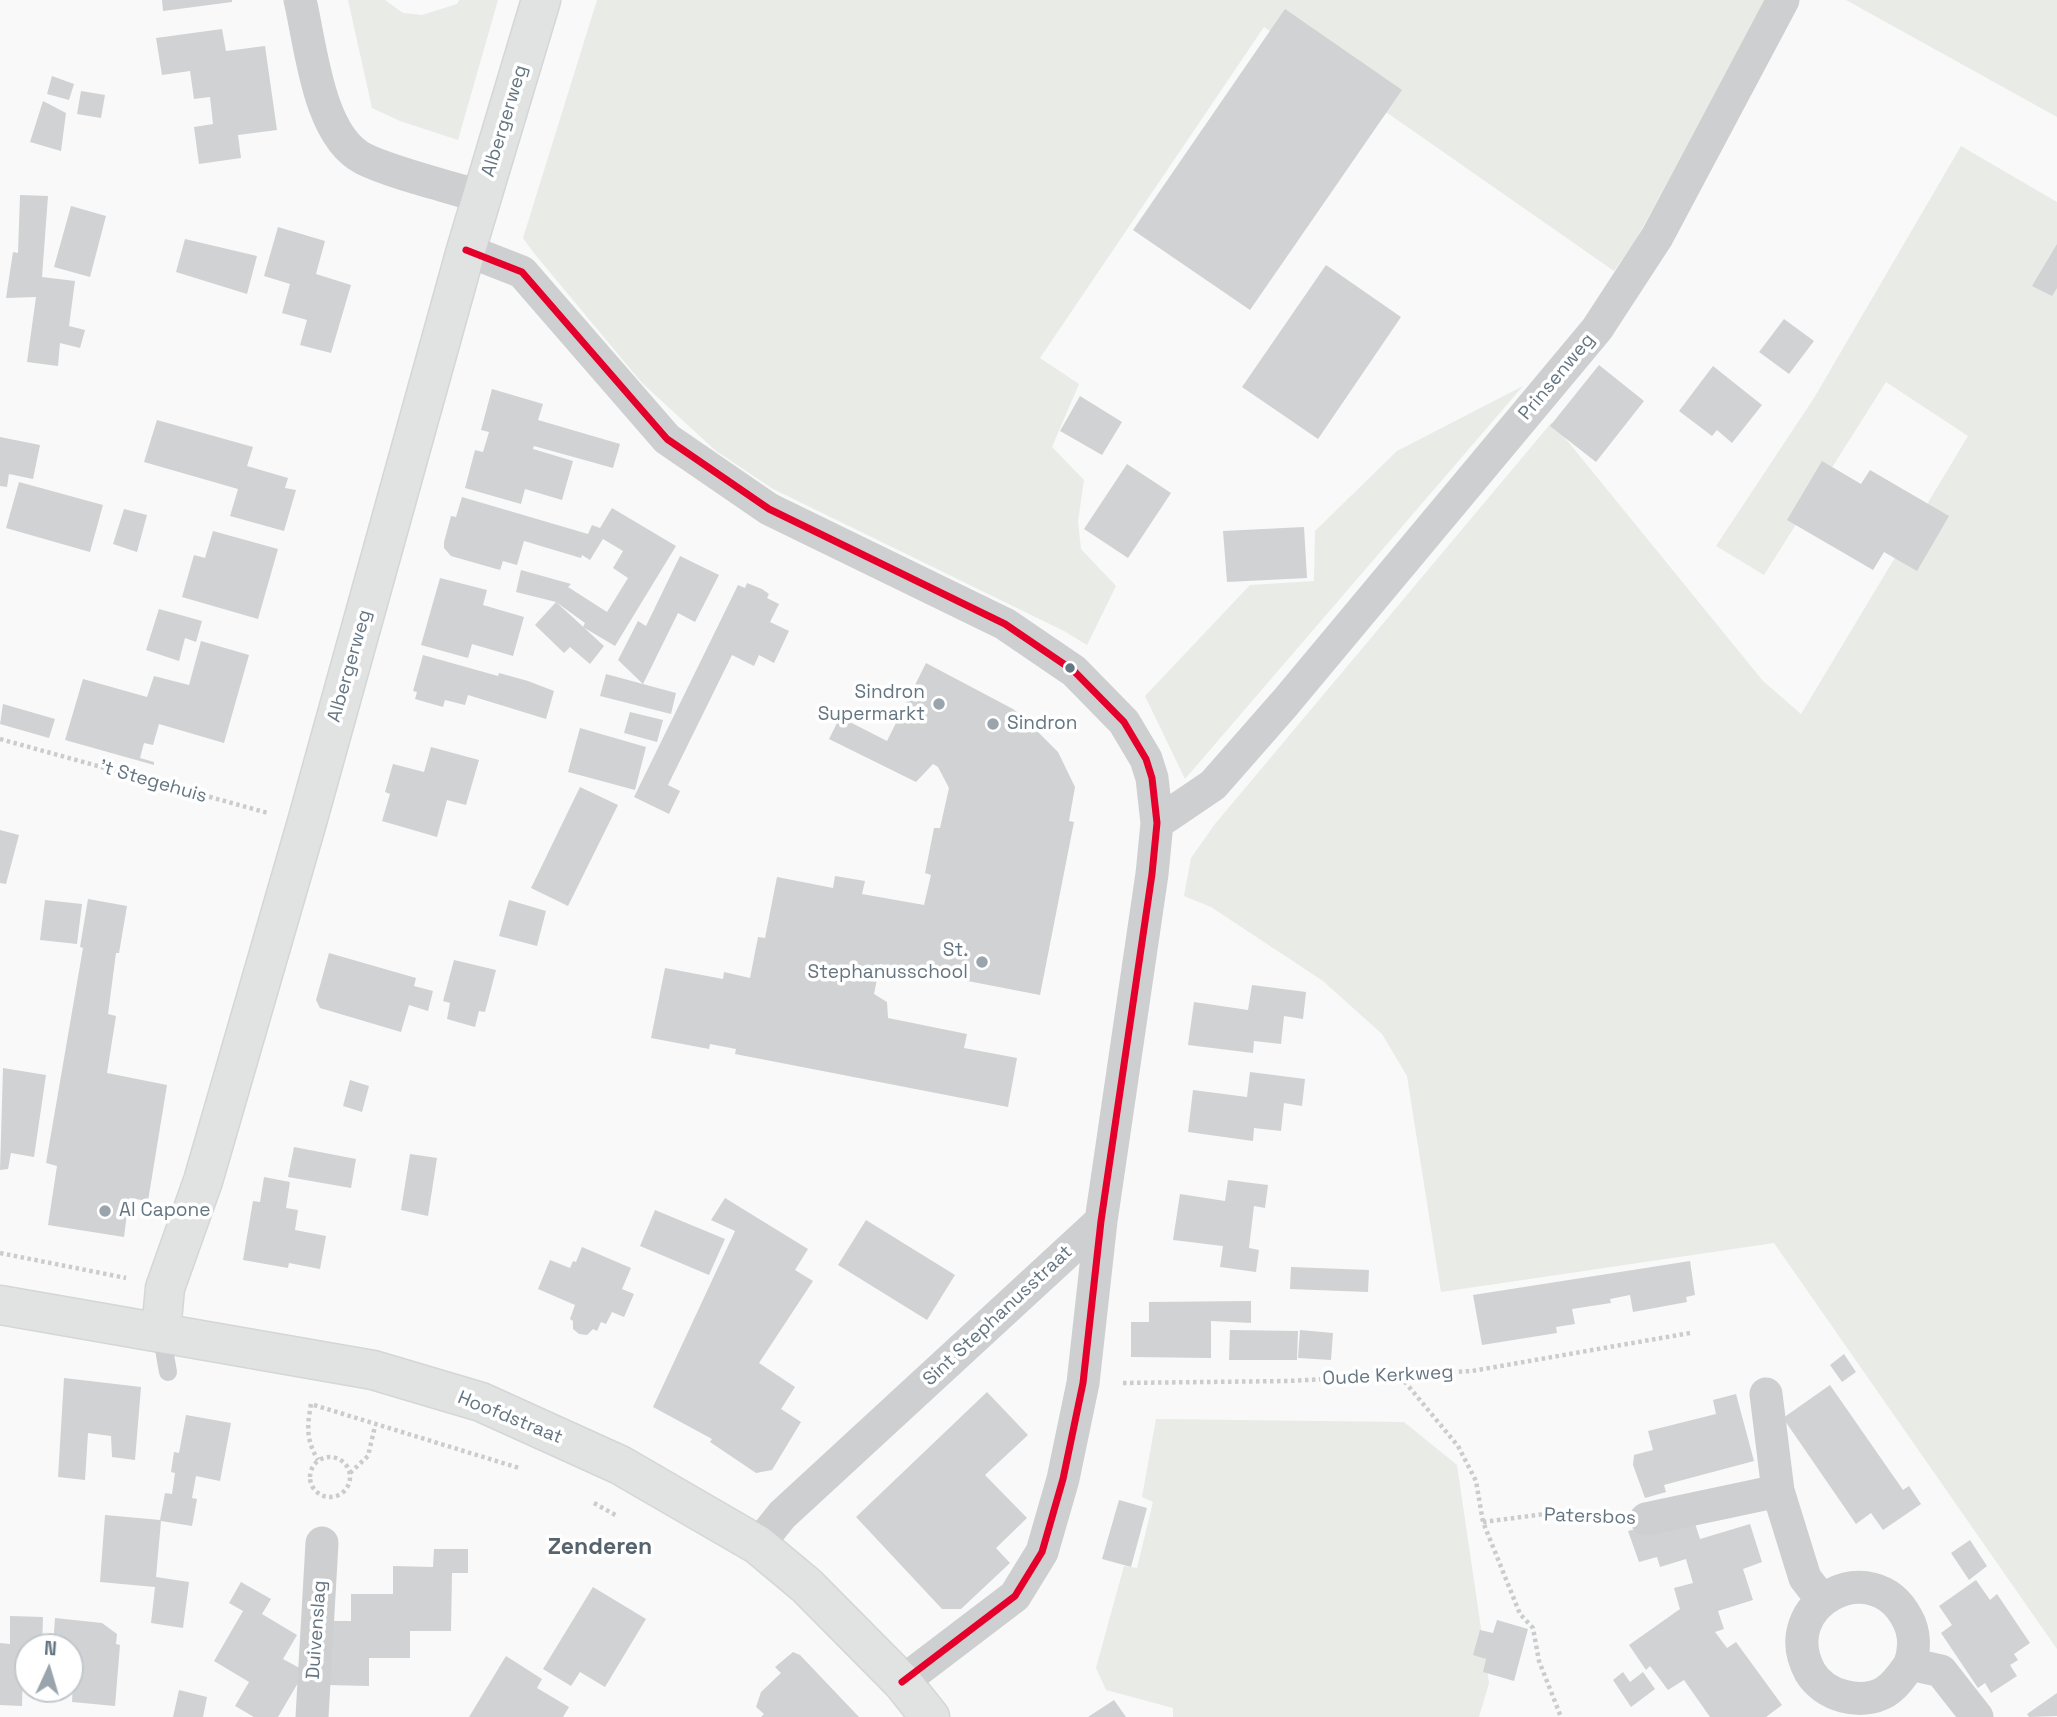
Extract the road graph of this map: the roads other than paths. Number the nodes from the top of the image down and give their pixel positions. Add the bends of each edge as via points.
1 (300, 0) edge
2 (541, 0) edge
3 (1783, 0) edge
4 (482, 197) junction
5 (466, 250) junction
6 (1157, 823) junction
7 (1101, 1221) junction
8 (0, 1305) edge
9 (161, 1332) junction
10 (168, 1372) dead end
11 (1766, 1394) dead end
12 (1778, 1492) junction
13 (1646, 1520) road end
14 (323, 1543) dead end
15 (758, 1545) junction
16 (1822, 1600) junction
17 (1910, 1664) junction
18 (902, 1682) junction
19 (312, 1717) edge
20 (930, 1717) edge
21 (1977, 1717) edge

1 - 4 street via 324,106 337,136 363,159
2 - 4 main road, Albergerweg
3 - 6 street, Prinsenweg via 1657,237 1597,329 1222,775
4 - 5 main road, Albergerweg
5 - 6 street via 522,272 667,439 769,509 1005,624 1074,671 1124,722 1146,759
5 - 9 main road, Albergerweg via 200,1191 165,1288
6 - 7 street
7 - 15 street, Sint Stephanusstraat via 782,1515
7 - 18 street via 1083,1383 1042,1552 1015,1596
8 - 9 main road, Hoofdstraat
9 - 10 lane
9 - 15 main road, Hoofdstraat via 373,1370 481,1402 620,1465
11 - 12 street
12 - 13 street, Patersbos
12 - 16 street via 1805,1578
14 - 19 street, Duivenslag
15 - 18 main road, Hoofdstraat via 807,1586
16 - 17 street via 1851,1587 1877,1590 1894,1600 1911,1625
16 - 17 street via 1804,1625 1801,1644 1814,1679 1828,1690 1852,1699 1878,1695 1899,1680
17 - 21 street via 1941,1671
18 - 20 main road, Hoofdstraat

